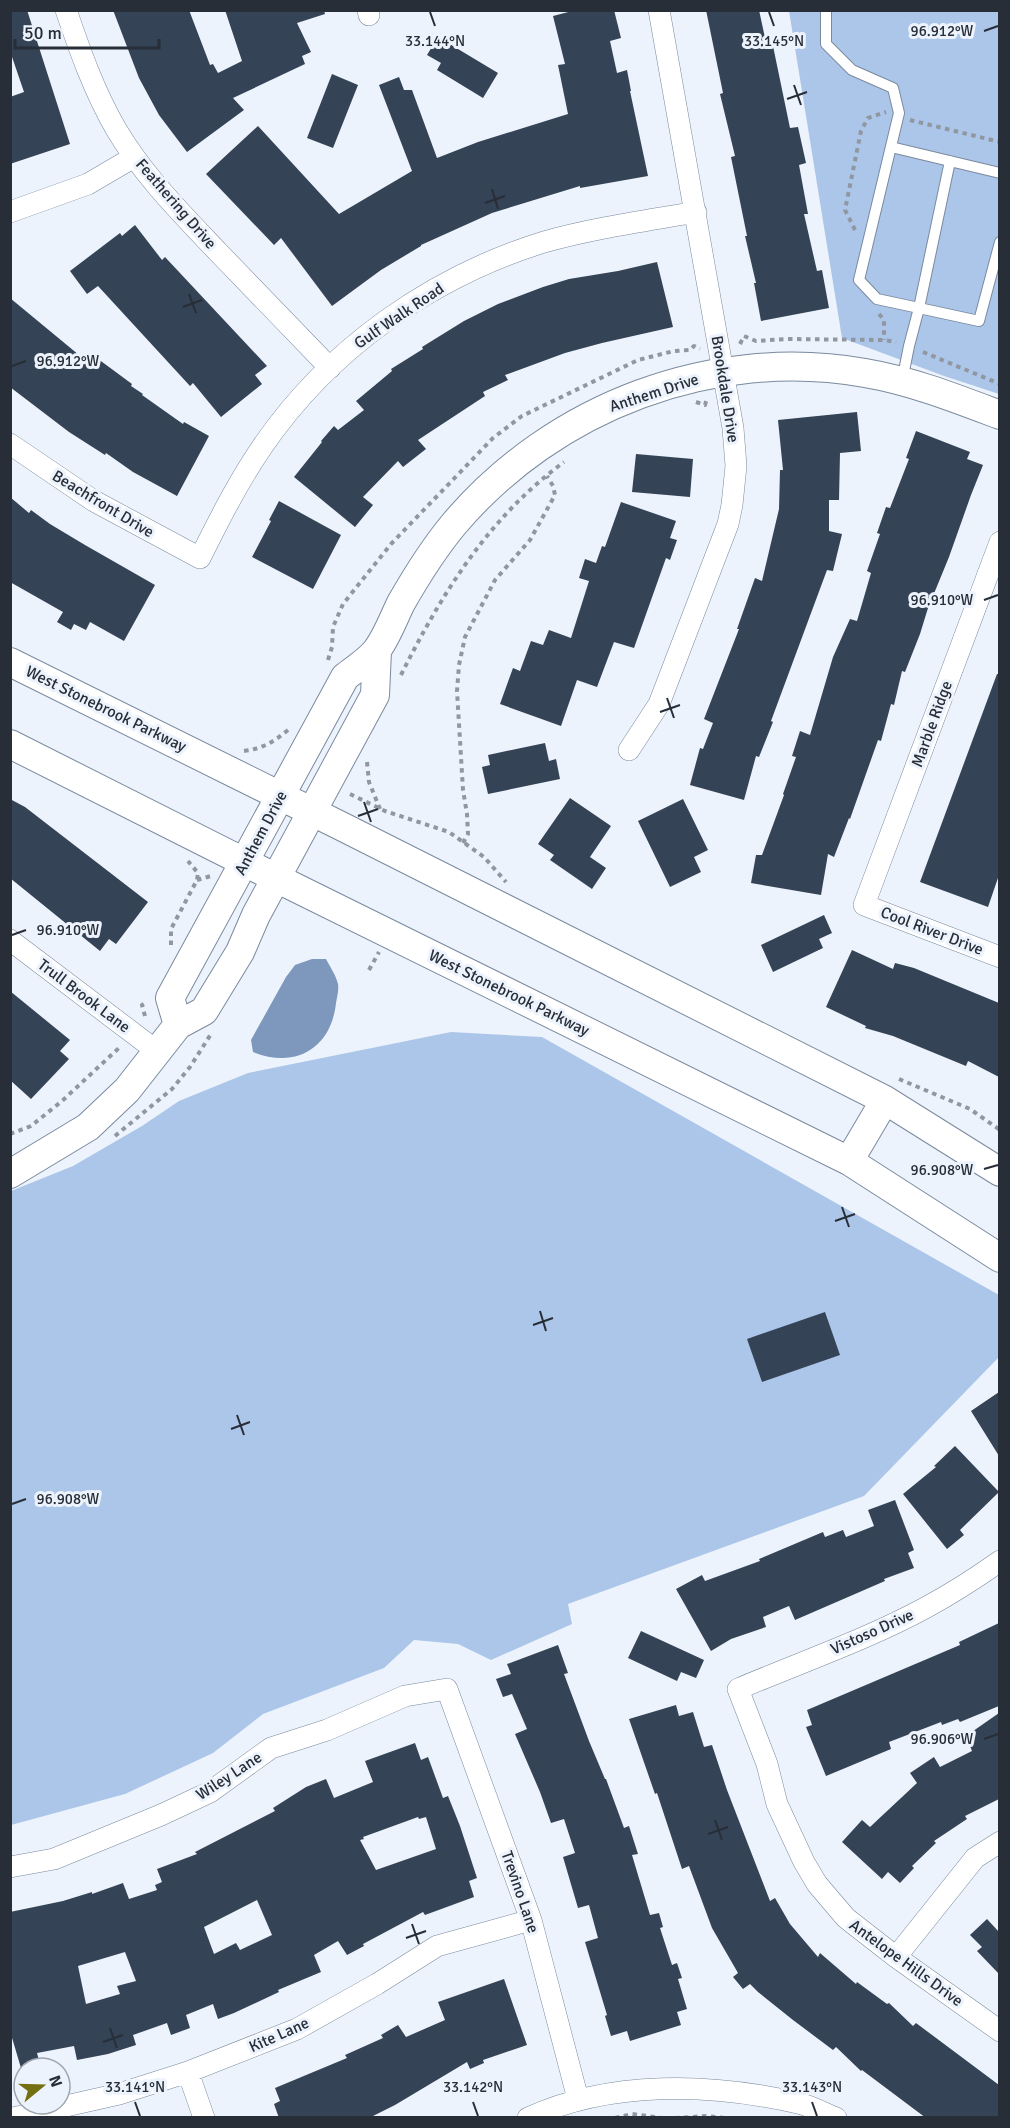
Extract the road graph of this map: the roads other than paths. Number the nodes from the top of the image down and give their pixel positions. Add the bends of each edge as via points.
1 (66, 10) edge
2 (659, 10) edge
3 (826, 10) edge
4 (891, 147) junction
5 (134, 157) junction
6 (950, 161) junction
7 (999, 173) edge
8 (10, 212) edge
9 (696, 212) junction
10 (999, 242) edge
11 (920, 308) junction
12 (330, 368) junction
13 (723, 372) junction
14 (902, 381) junction
15 (999, 415) edge
16 (10, 444) edge
17 (999, 542) edge
18 (200, 558) joint
19 (992, 586) edge
20 (376, 651) junction
21 (10, 662) edge
22 (10, 744) edge
23 (629, 750) dead end
24 (281, 796) junction
25 (312, 811) junction
26 (245, 862) junction
27 (276, 878) junction
28 (864, 905) joint
29 (10, 940) edge
30 (999, 957) edge
31 (178, 1025) junction
32 (158, 1052) junction
33 (891, 1089) junction
34 (849, 1161) junction
35 (999, 1172) edge
36 (10, 1174) edge
37 (999, 1258) edge
38 (999, 1561) edge
39 (447, 1689) joint
40 (738, 1689) joint
41 (999, 1842) edge
42 (10, 1867) edge
43 (531, 1920) junction
44 (896, 1957) junction
45 (999, 2031) edge
46 (188, 2072) junction
47 (578, 2099) junction
48 (12, 2118) edge
49 (204, 2118) edge
50 (528, 2118) edge
51 (836, 2118) edge

1 - 5 street, Feathering Drive via 102,103
2 - 9 street, Brookdale Drive
3 - 4 lane via 826,44 852,69 893,88 899,112
4 - 6 lane
4 - 11 lane via 860,280 878,299
5 - 8 street via 88,184
5 - 12 street, Feathering Drive via 177,210
6 - 7 lane
6 - 11 lane
9 - 12 street, Gulf Walk Road via 575,234 486,264 403,309
9 - 13 street, Brookdale Drive
10 - 11 lane via 979,321
11 - 14 lane
12 - 18 street, Gulf Walk Road via 283,418 263,446
13 - 14 street, Anthem Drive via 807,367
13 - 20 street, Anthem Drive via 662,386 602,409 522,459 474,501 434,550
13 - 23 street, Brookdale Drive via 736,466 728,524 659,704
14 - 15 street, Anthem Drive
16 - 18 street, Beachfront Drive via 94,501
17 - 19 street, Marble Ridge
19 - 28 street, Marble Ridge
20 - 24 street, Anthem Drive via 345,677
20 - 25 street, Anthem Drive via 375,695
21 - 24 street, West Stonebrook Parkway
22 - 26 street, West Stonebrook Parkway
24 - 25 street, West Stonebrook Parkway
24 - 26 street, Anthem Drive
25 - 27 street, Anthem Drive
25 - 33 street, West Stonebrook Parkway
26 - 27 street, West Stonebrook Parkway
26 - 31 street, Anthem Drive via 170,998
27 - 31 street, Anthem Drive via 240,952 204,1011
27 - 34 street, West Stonebrook Parkway
28 - 30 street, Cool River Drive
29 - 32 street, Trull Brook Lane
31 - 32 street, Anthem Drive
32 - 36 street, Anthem Drive via 127,1090 88,1127
33 - 34 street
33 - 35 street, West Stonebrook Parkway
34 - 37 street, West Stonebrook Parkway
38 - 40 street, Vistoso Drive via 925,1609
39 - 42 street, Wiley Lane via 405,1696 327,1730 272,1748 210,1792 161,1815 54,1859
39 - 43 street, Trevino Lane
40 - 44 street, Antelope Hills Drive via 767,1764 777,1804 804,1862 846,1918
41 - 44 street via 975,1858
43 - 46 street, Kite Lane via 437,1947 297,2029
43 - 47 street, Trevino Lane
44 - 45 street, Antelope Hills Drive
46 - 48 street, Kite Lane via 119,2094
46 - 49 street
47 - 50 street
47 - 51 street via 676,2088 733,2092 800,2103

